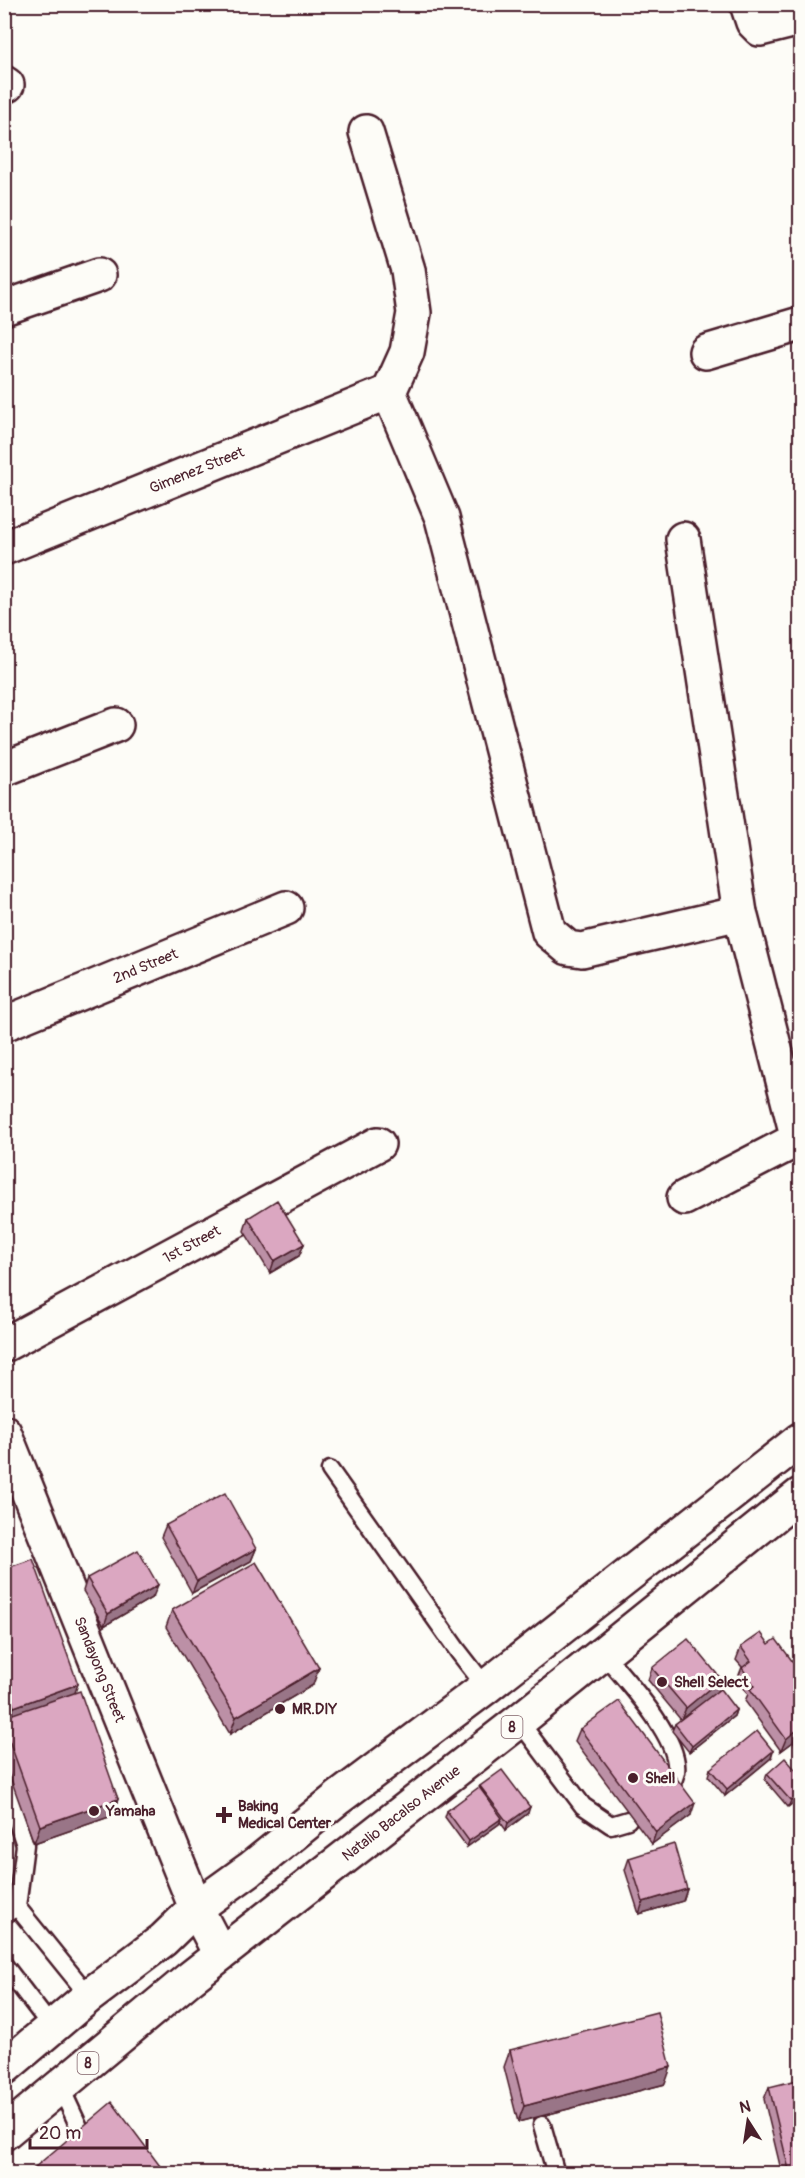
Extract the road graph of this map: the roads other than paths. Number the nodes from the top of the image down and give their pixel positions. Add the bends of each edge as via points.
1 (747, 4) edge
2 (801, 19) edge
3 (366, 132) dead end
4 (99, 275) dead end
5 (4, 308) edge
6 (801, 324) edge
7 (706, 352) dead end
8 (389, 392) junction
9 (683, 539) dead end
10 (4, 548) edge
11 (116, 725) dead end
12 (4, 769) edge
13 (285, 908) dead end
14 (740, 913) junction
15 (4, 1024) edge
16 (799, 1138) edge
17 (378, 1144) dead end
18 (684, 1198) dead end
19 (4, 1346) edge
20 (4, 1432) edge
21 (801, 1440) edge
22 (330, 1470) dead end
23 (801, 1495) edge
24 (602, 1652) junction
25 (486, 1687) junction
26 (519, 1721) junction
27 (4, 1782) edge
28 (671, 1785) edge
29 (628, 1820) dead end
30 (196, 1908) junction
31 (11, 1911) edge
32 (220, 1954) junction
33 (4, 1965) edge
34 (89, 1996) junction
35 (53, 2029) junction
36 (4, 2068) edge
37 (60, 2086) junction
38 (542, 2125) edge
39 (4, 2133) edge
40 (81, 2174) edge
41 (556, 2174) edge

1 - 2 main road via 760,29
3 - 8 main road via 408,270 414,313 407,352
4 - 5 main road
6 - 7 main road
8 - 10 main road, Gimenez Street
8 - 14 main road via 442,518 549,932 568,948 582,950
9 - 14 main road
11 - 12 main road
13 - 15 main road, 2nd Street
14 - 16 main road
16 - 18 main road
17 - 19 main road, 1st Street
20 - 30 main road, Sandayong Street
21 - 25 main road
22 - 25 lane
23 - 24 main road, Natalio Bacalso Avenue / 8
24 - 26 main road, Natalio Bacalso Avenue / 8
24 - 28 lane via 657,1718 675,1757
25 - 30 main road
26 - 29 lane via 583,1806 611,1825
26 - 32 main road, Natalio Bacalso Avenue / 8
27 - 31 lane via 25,1845
30 - 32 main road, Sandayong Street
30 - 34 main road via 149,1951
31 - 34 lane
32 - 37 main road, Natalio Bacalso Avenue / 8
33 - 35 lane
34 - 35 main road
35 - 36 main road
37 - 39 main road, Natalio Bacalso Avenue / 8
37 - 40 lane via 79,2127
38 - 41 lane

